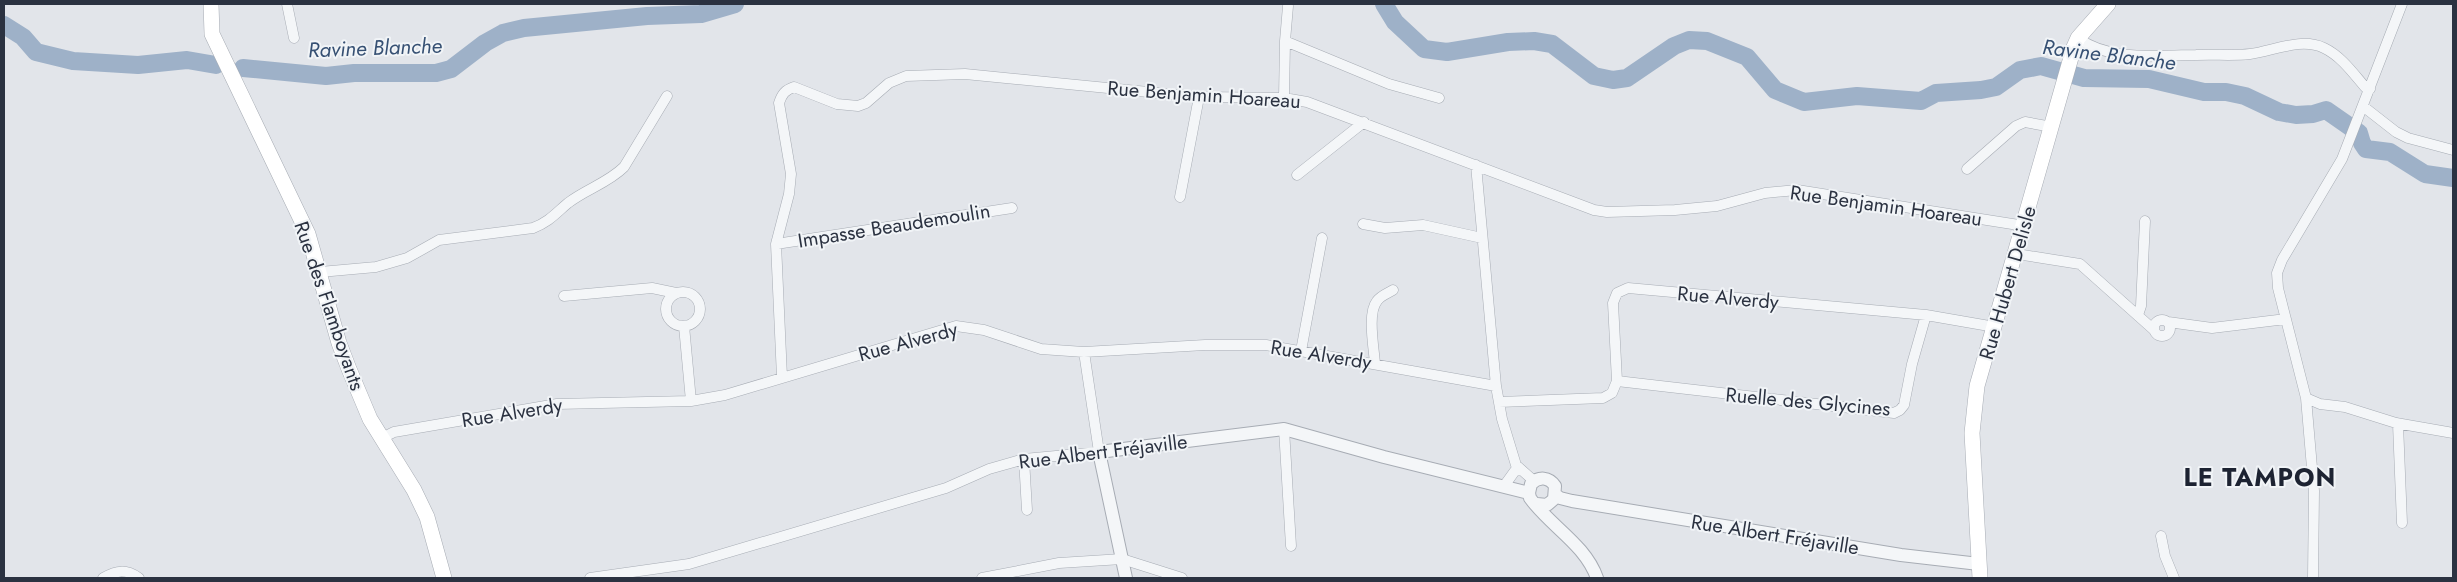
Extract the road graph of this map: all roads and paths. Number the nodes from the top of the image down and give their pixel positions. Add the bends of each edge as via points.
1 (214, 4) edge
2 (287, 4) edge
3 (2108, 4) edge
4 (2402, 4) edge
5 (1288, 6) dead end
6 (294, 38) dead end
7 (1285, 41) junction
8 (2076, 42) junction
9 (2370, 89) junction
10 (667, 96) dead end
11 (1199, 97) junction
12 (1284, 98) junction
13 (1439, 98) dead end
14 (2364, 107) junction
15 (1364, 122) junction
16 (2052, 127) junction
17 (2453, 150) edge
18 (1476, 165) junction
19 (1967, 169) dead end
20 (1297, 175) dead end
21 (1180, 197) dead end
22 (1012, 208) dead end
23 (2145, 221) dead end
24 (1363, 224) dead end
25 (2025, 226) junction
26 (1322, 238) dead end
27 (1482, 238) junction
28 (776, 244) junction
29 (2017, 254) junction
30 (320, 272) junction
31 (1393, 290) dead end
32 (676, 293) junction
33 (564, 296) dead end
34 (1926, 315) junction
35 (2138, 315) junction
36 (2286, 320) junction
37 (2168, 322) junction
38 (684, 326) junction
39 (2194, 326) junction
40 (1995, 327) junction
41 (2154, 330) junction
42 (2167, 334) junction
43 (1301, 351) junction
44 (1084, 352) junction
45 (1375, 364) junction
46 (782, 377) junction
47 (1618, 381) junction
48 (1496, 386) junction
49 (2306, 398) junction
50 (691, 401) junction
51 (1499, 402) junction
52 (2398, 424) junction
53 (1284, 429) junction
54 (2453, 433) edge
55 (382, 438) junction
56 (1099, 452) junction
57 (1024, 459) junction
58 (1516, 469) junction
59 (1504, 486) junction
60 (1531, 486) junction
61 (1548, 502) junction
62 (1027, 510) dead end
63 (2402, 523) dead end
64 (2162, 536) dead end
65 (1291, 546) dead end
66 (1122, 559) junction
67 (1979, 571) edge
68 (103, 578) edge
69 (139, 578) edge
70 (444, 578) edge
71 (590, 578) edge
72 (982, 578) edge
73 (1126, 578) edge
74 (1182, 578) edge
75 (1597, 578) edge
76 (2174, 578) edge
77 (2313, 578) edge

1 - 30 main road, Rue des Flamboyants via 212,34 308,234
2 - 6 street
3 - 8 main road, Rue Hubert Delisle
4 - 9 street
5 - 7 street
7 - 12 street
7 - 13 street via 1388,84
8 - 9 street via 2133,55 2248,54 2309,44 2323,47 2336,55
8 - 16 main road, Rue Hubert Delisle
9 - 14 street
10 - 30 street via 624,167 615,176 568,203 543,224 439,240 407,258 376,267
11 - 12 street, Rue Benjamin Hoareau
11 - 21 street
11 - 28 street, Rue Benjamin Hoareau via 966,74 906,76 889,83 858,106 837,104 794,87 781,95 779,104 789,155 790,187
12 - 15 street, Rue Benjamin Hoareau via 1307,102
14 - 17 street via 2408,138
14 - 36 street via 2342,160 2279,266 2278,288
15 - 18 street, Rue Benjamin Hoareau
15 - 20 street
16 - 19 street via 2025,122 2016,126
16 - 25 main road, Rue Hubert Delisle
18 - 25 street, Rue Benjamin Hoareau via 1594,210 1607,212 1709,207 1765,193 1798,190
18 - 27 street
22 - 28 street, Impasse Beaudemoulin
23 - 35 street
24 - 27 street via 1385,228 1422,225
25 - 29 main road, Rue Hubert Delisle
26 - 43 street
27 - 48 street
28 - 46 street, Rue Benjamin Hoareau
29 - 35 street via 2080,264
29 - 40 main road, Rue Hubert Delisle
30 - 55 main road, Rue des Flamboyants via 342,352 370,419
31 - 45 street via 1377,299 1374,306
32 - 33 street via 652,288
32 - 38 street via 666,305 666,313 672,322
32 - 38 street via 694,296 700,308 696,320
34 - 40 street, Rue Alverdy
34 - 47 street, Ruelle des Glycines via 1904,405 1894,413
34 - 47 street, Rue Alverdy via 1628,288 1617,293 1613,303
35 - 41 street
36 - 39 street via 2221,328
36 - 49 street
37 - 39 street
37 - 41 street via 2158,321
37 - 42 street via 2170,329
38 - 50 street
39 - 42 street
40 - 67 main road, Rue Hubert Delisle via 1973,409
41 - 42 street via 2160,336
43 - 44 street, Rue Alverdy via 1266,345 1206,345
43 - 45 street, Rue Alverdy
44 - 46 street, Rue Alverdy via 1041,349 984,330 956,326
44 - 56 street
45 - 48 street, Rue Alverdy
46 - 50 street, Rue Alverdy via 725,395
47 - 51 street via 1608,396
48 - 51 street
49 - 52 street
49 - 77 street via 2314,491
50 - 55 street, Rue Alverdy via 557,404 394,432
51 - 58 street
52 - 54 street
52 - 63 street
53 - 56 street, Rue Albert Fréjaville
53 - 59 street, Rue Albert Fréjaville
53 - 65 street
55 - 70 main road, Rue des Flamboyants via 400,464 427,517
56 - 57 street, Rue Albert Fréjaville
56 - 66 street
57 - 62 street
57 - 71 street, Rue Albert Fréjaville via 946,488 688,564
58 - 59 street
58 - 60 street
59 - 60 street, Rue Albert Fréjaville
60 - 61 street via 1530,498
60 - 61 street via 1541,478 1555,486
61 - 67 street, Rue Albert Fréjaville via 1560,498
61 - 75 street via 1549,519 1580,549
64 - 76 street via 2165,556
66 - 72 street via 1059,563
66 - 73 street
66 - 74 street
68 - 69 street via 125,571

